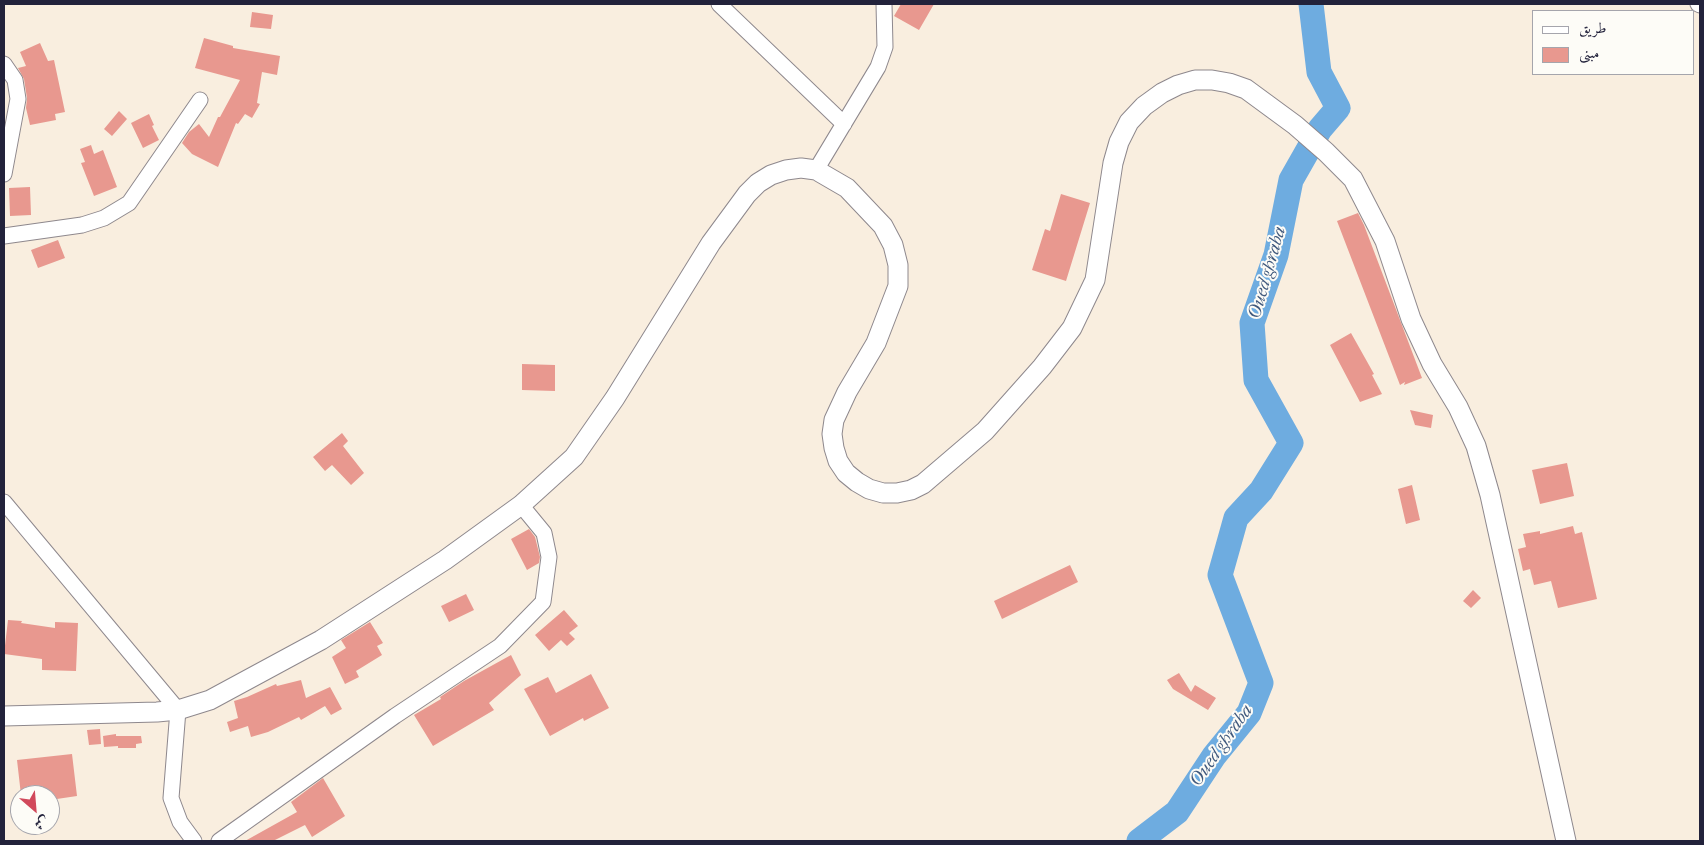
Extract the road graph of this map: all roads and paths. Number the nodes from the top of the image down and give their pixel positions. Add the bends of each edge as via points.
1 (719, 4) edge
2 (884, 4) edge
3 (4, 64) edge
4 (200, 100) dead end
5 (844, 124) junction
6 (816, 170) junction
7 (4, 174) edge
8 (4, 236) edge
9 (4, 502) edge
10 (521, 505) junction
11 (178, 710) junction
12 (4, 716) edge
13 (194, 841) edge
14 (219, 841) edge
15 (1566, 841) edge

1 - 5 street
2 - 5 street via 885,47 878,67
3 - 7 street via 15,80 18,99
4 - 8 street via 129,204 104,218 82,225
5 - 6 street
6 - 10 main road via 801,168 771,175 747,194 711,243 615,398 574,457
6 - 15 main road via 846,188 883,226 898,265 898,286 876,343 847,392 834,420 832,434 838,461 846,473 876,491 897,493 923,484 985,431 1072,328 1096,280 1119,142 1129,122 1144,106 1162,93 1195,80 1229,83 1246,89 1326,152 1353,179 1373,218 1385,242 1411,319 1476,446 1490,495
9 - 11 street
10 - 11 main road via 445,560 321,640 210,700
10 - 14 street via 544,533 549,557 543,602 500,646
11 - 12 main road
11 - 13 street via 171,798 180,822

